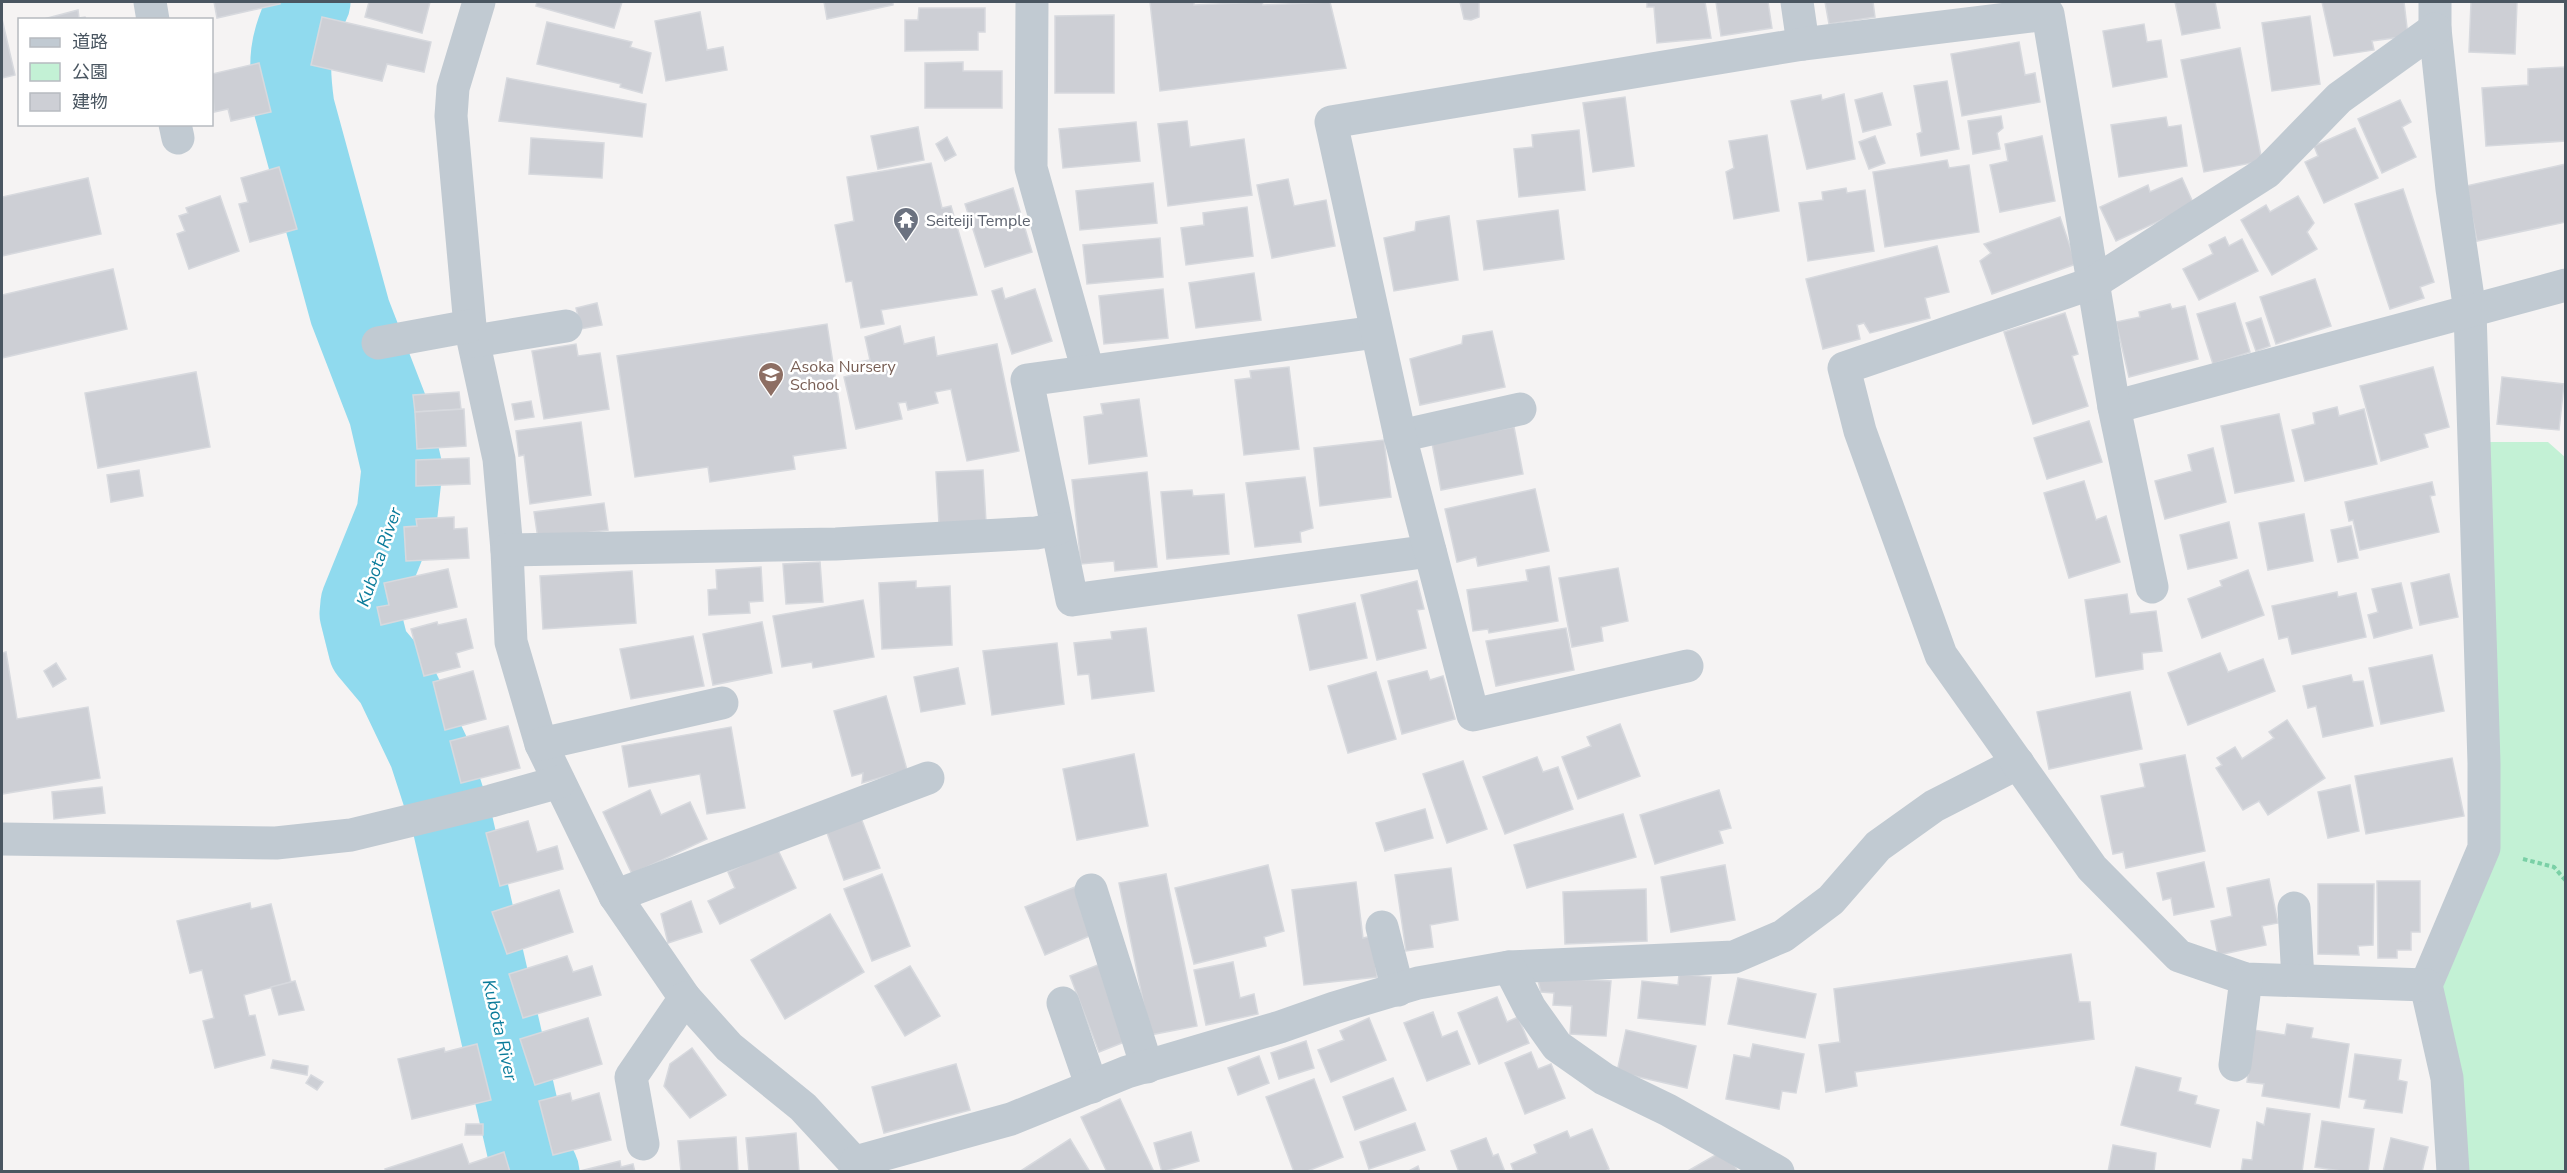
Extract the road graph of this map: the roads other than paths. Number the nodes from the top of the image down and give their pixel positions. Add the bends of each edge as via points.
1 (150, 2) edge
2 (479, 2) edge
3 (1032, 2) edge
4 (1797, 2) edge
5 (2434, 15) edge
6 (153, 18) edge
7 (1803, 44) junction
8 (2093, 283) junction
9 (2565, 285) edge
10 (2470, 311) junction
11 (566, 326) dead end
12 (1376, 332) junction
13 (473, 333) junction
14 (378, 343) dead end
15 (1088, 371) junction
16 (2114, 407) junction
17 (1520, 409) dead end
18 (1400, 436) junction
19 (1057, 529) junction
20 (507, 550) junction
21 (1430, 551) junction
22 (2151, 587) dead end
23 (1687, 666) dead end
24 (722, 703) dead end
25 (541, 744) junction
26 (2018, 763) junction
27 (928, 778) dead end
28 (559, 782) junction
29 (2, 839) edge
30 (1091, 890) dead end
31 (615, 897) junction
32 (2294, 908) dead end
33 (1382, 927) dead end
34 (1509, 967) junction
35 (2246, 979) junction
36 (2298, 980) junction
37 (2426, 985) junction
38 (1398, 990) junction
39 (685, 998) junction
40 (1063, 1003) dead end
41 (2235, 1065) dead end
42 (1147, 1067) junction
43 (1092, 1087) junction
44 (643, 1144) dead end
45 (859, 1167) edge
46 (1778, 1172) edge
47 (2453, 1172) edge

1 - 6 street
2 - 13 street via 453,88 451,116
3 - 15 street via 1031,168
4 - 7 street
5 - 8 street via 2339,98 2267,172
5 - 10 street via 2452,189
7 - 8 street via 2048,14
7 - 12 street via 1331,122
8 - 16 street
8 - 26 street via 1844,368 1860,431 1941,655
9 - 10 street
10 - 16 street
10 - 37 street via 2480,576 2484,849
11 - 13 street
12 - 15 street
12 - 18 street
13 - 14 street
13 - 20 street via 499,459
15 - 19 street via 1027,380
16 - 22 street
17 - 18 street
18 - 21 street
19 - 20 street via 836,544
19 - 21 street via 1072,600
20 - 25 street via 511,642
21 - 23 street via 1473,715
24 - 25 street
25 - 28 street
26 - 34 street via 1934,806 1878,846 1831,900 1783,936 1734,957
26 - 35 street via 2092,868 2179,956
27 - 31 street
28 - 29 street via 351,835 276,843
28 - 31 street
30 - 42 street
31 - 39 street
32 - 36 street
33 - 38 street
34 - 38 street
34 - 46 street via 1530,1008 1557,1046 1604,1079
35 - 36 street
35 - 41 street
36 - 37 street
37 - 47 street via 2447,1078
38 - 42 street
39 - 44 street via 631,1077
39 - 45 street via 729,1047 803,1107
40 - 43 street
42 - 43 street
43 - 45 street via 1011,1119

